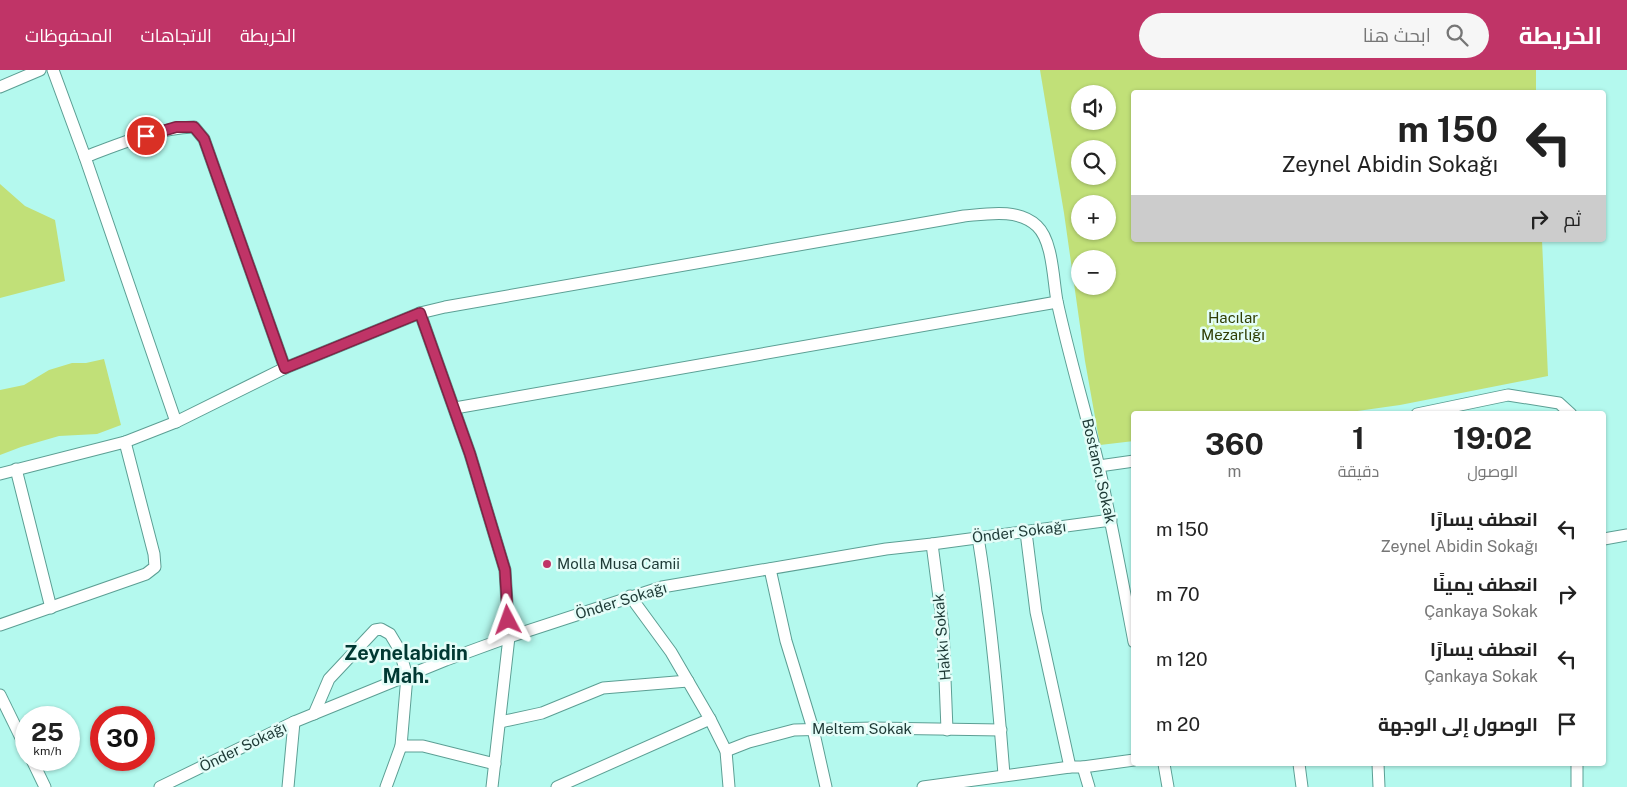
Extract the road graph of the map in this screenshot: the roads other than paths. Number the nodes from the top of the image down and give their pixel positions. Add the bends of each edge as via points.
1 (40, 70) edge
2 (53, 70) edge
3 (0, 87) edge
4 (85, 157) junction
5 (1057, 302) junction
6 (420, 313) junction
7 (285, 368) junction
8 (455, 408) junction
9 (1431, 411) edge
10 (1568, 411) edge
11 (176, 422) junction
12 (124, 442) junction
13 (1131, 461) edge
14 (1099, 466) junction
15 (16, 469) junction
16 (0, 474) edge
17 (1111, 520) junction
18 (1026, 532) junction
19 (1627, 535) edge
20 (978, 537) junction
21 (1606, 539) edge
22 (932, 544) junction
23 (770, 569) junction
24 (630, 596) junction
25 (51, 608) junction
26 (0, 625) edge
27 (1131, 626) edge
28 (510, 637) junction
29 (407, 676) junction
30 (688, 681) junction
31 (0, 695) edge
32 (314, 714) junction
33 (710, 719) junction
34 (294, 722) junction
35 (500, 722) junction
36 (15, 726) edge
37 (813, 729) junction
38 (947, 730) junction
39 (1001, 730) junction
40 (401, 746) junction
41 (726, 750) junction
42 (1131, 760) edge
43 (495, 764) junction
44 (1164, 766) edge
45 (1299, 766) edge
46 (1378, 766) edge
47 (1577, 766) edge
48 (1070, 767) junction
49 (1083, 767) junction
50 (37, 771) edge
51 (1004, 775) junction
52 (45, 787) edge
53 (160, 787) edge
54 (288, 787) edge
55 (386, 787) edge
56 (492, 787) edge
57 (557, 787) edge
58 (729, 787) edge
59 (826, 787) edge
60 (923, 787) edge
61 (1088, 787) edge
62 (1168, 787) edge
63 (1302, 787) edge
64 (1379, 787) edge
65 (1577, 787) edge

1 - 3 street
2 - 4 street
4 - 7 street via 116,144 176,127 194,127 204,139
4 - 11 street
5 - 6 street, Bostancı Sokak via 1043,233 1036,225 1018,216 989,214
5 - 8 street
5 - 14 street, Bostancı Sokak
6 - 7 street, Bostancı Sokak
6 - 8 street
7 - 11 street, Bostancı Sokak
8 - 28 street via 505,570
9 - 10 street via 1508,395 1559,403
11 - 12 street, Bostancı Sokak
12 - 15 street, Bostancı Sokak
12 - 25 street via 156,567 146,574
13 - 14 street
14 - 17 street, Bostancı Sokak
15 - 16 street, Bostancı Sokak
15 - 25 street
17 - 18 street, Önder Sokağı
17 - 27 street, Bostancı Sokak
18 - 20 street, Önder Sokağı
18 - 48 street via 1036,612
19 - 21 street
20 - 22 street, Önder Sokağı
20 - 39 street
22 - 23 street, Önder Sokağı
22 - 38 street, Hakkı Sokak via 943,628
23 - 24 street, Önder Sokağı via 662,587
23 - 37 street via 786,641
24 - 28 street, Önder Sokağı
24 - 30 street
25 - 26 street
28 - 29 street, Önder Sokağı
28 - 35 street
29 - 32 street, Önder Sokağı
29 - 32 street via 399,649 390,634 381,629 375,630 329,679
29 - 40 street
30 - 33 street
30 - 35 street via 603,688 542,713
31 - 36 street
32 - 34 street, Önder Sokağı
33 - 41 street
33 - 57 street
34 - 53 street, Önder Sokağı
34 - 54 street
35 - 43 street
37 - 38 street, Meltem Sokak
37 - 41 street, Meltem Sokak via 794,730
37 - 59 street
38 - 39 street, Meltem Sokak
39 - 51 street
40 - 43 street via 423,746
40 - 55 street
41 - 58 street
42 - 49 street
43 - 56 street
44 - 62 street
45 - 63 street
46 - 64 street
47 - 65 street
48 - 49 street
48 - 51 street
49 - 61 street
50 - 52 street
51 - 60 street

